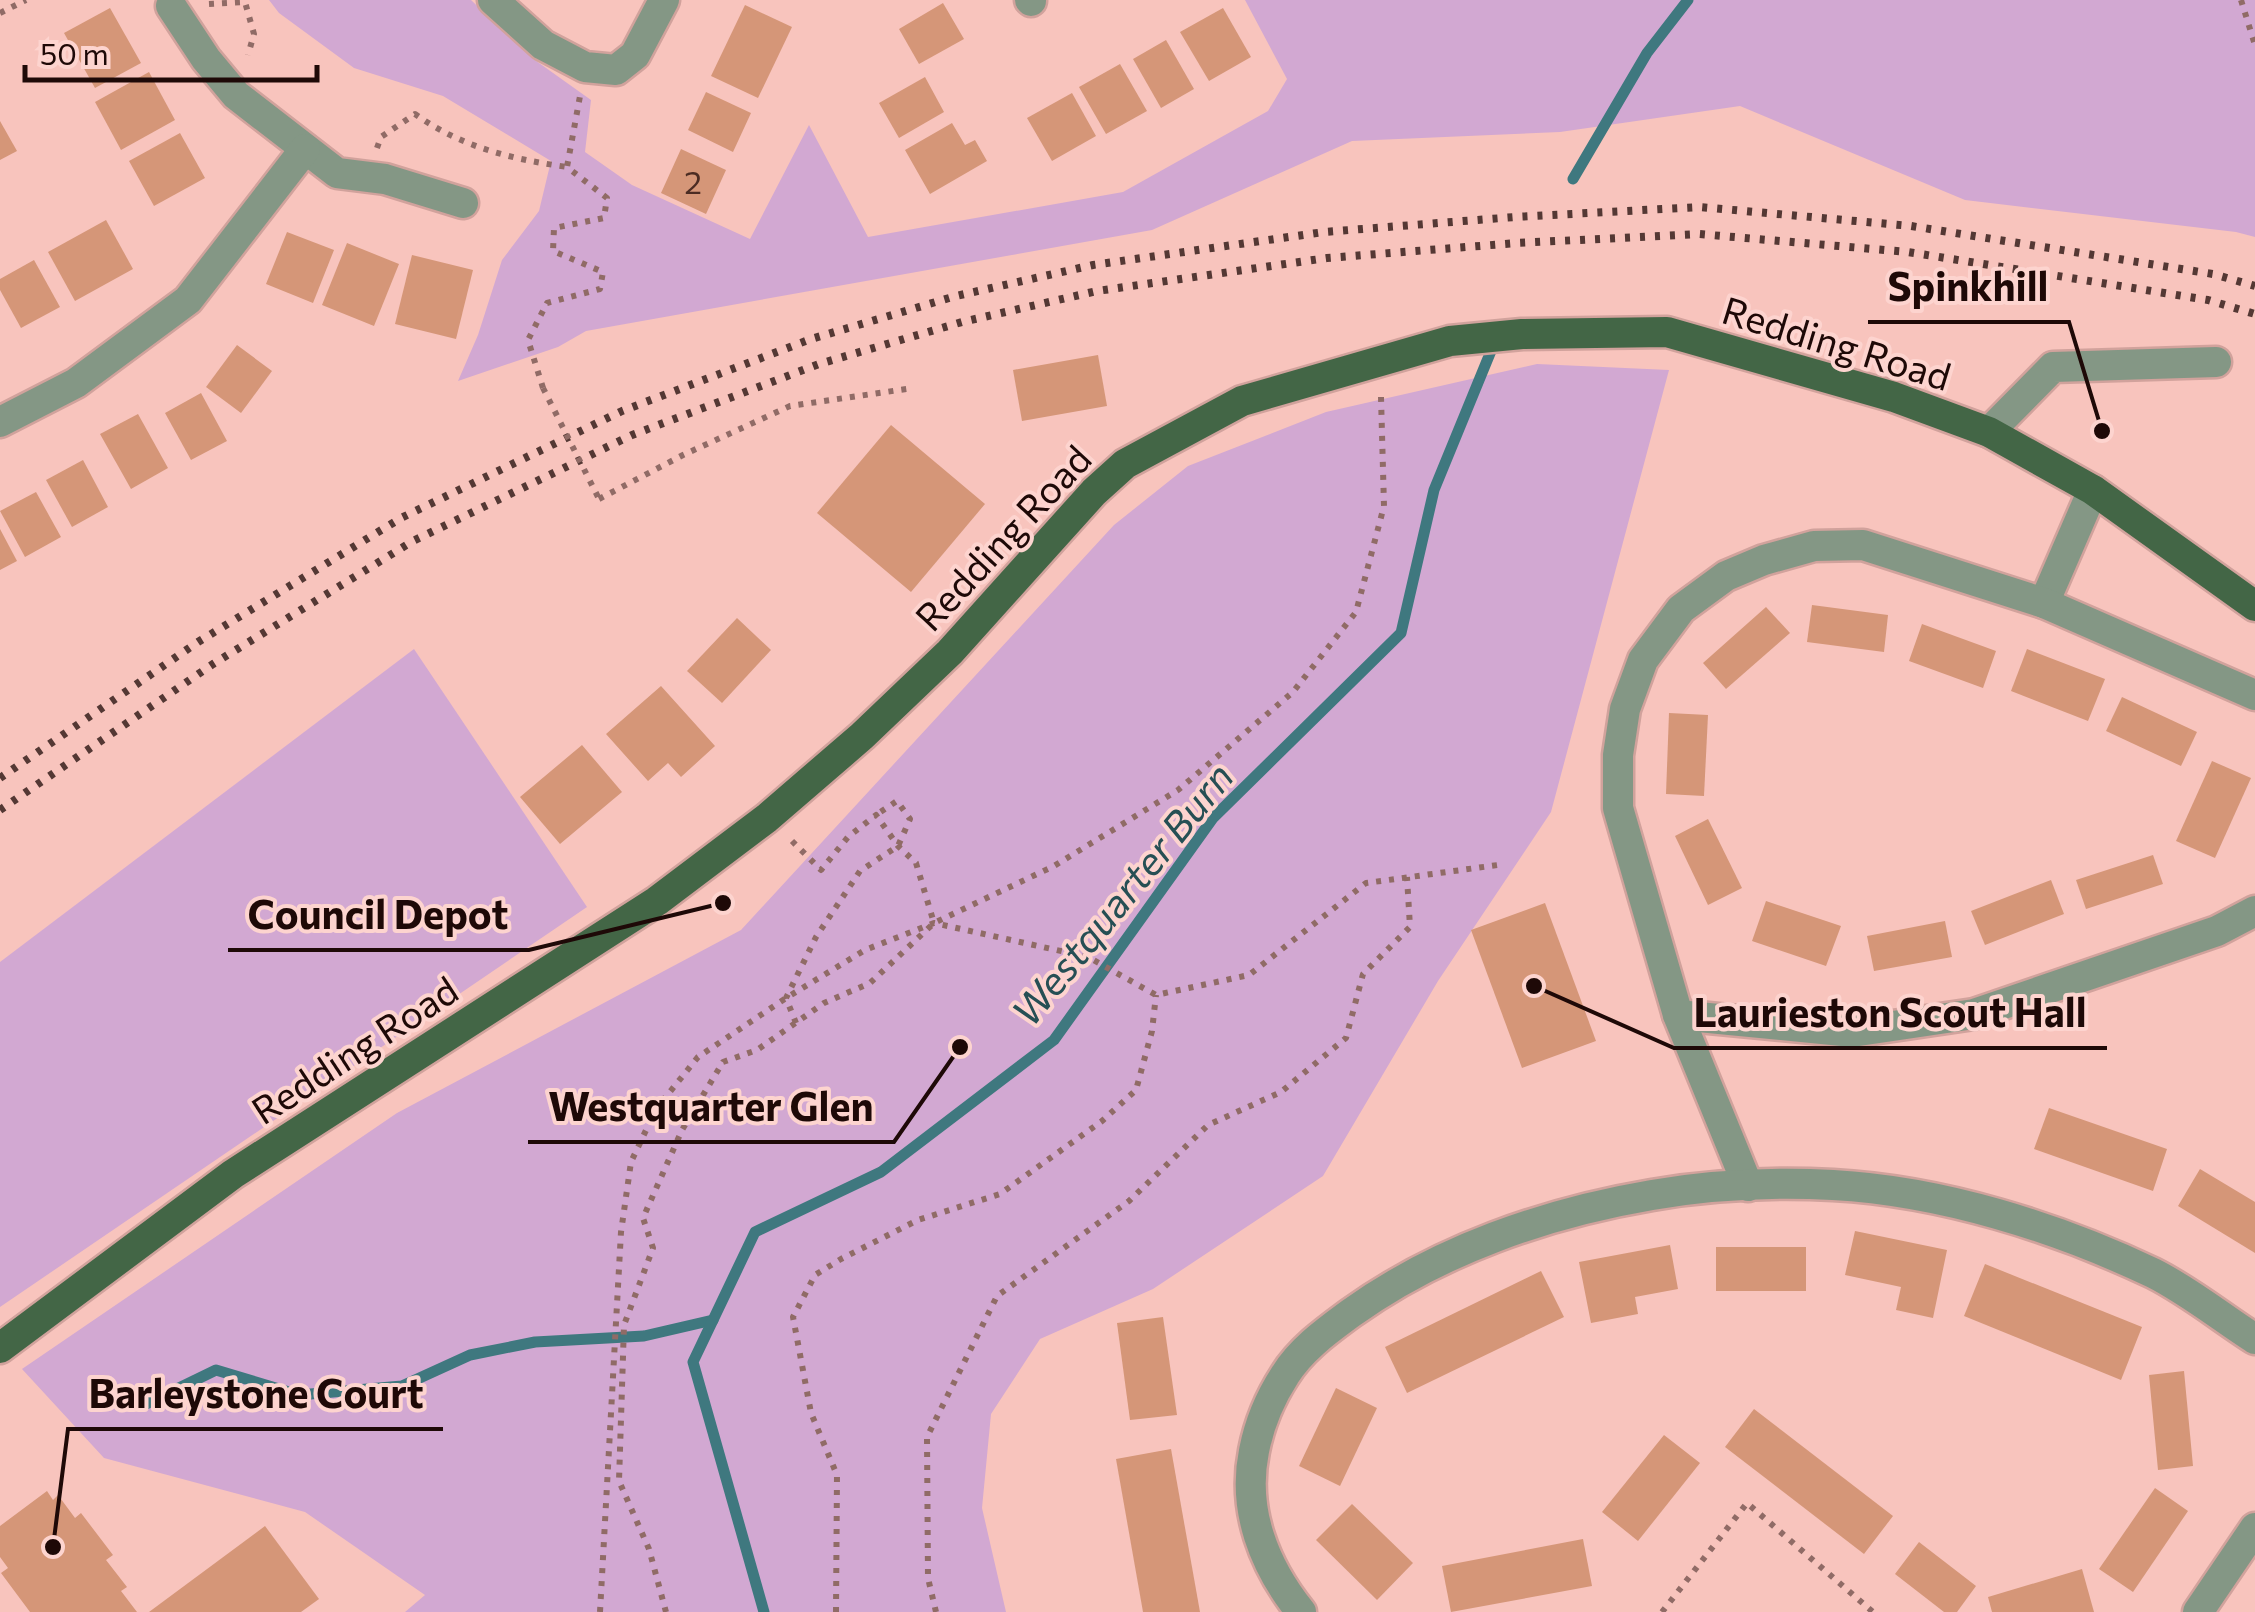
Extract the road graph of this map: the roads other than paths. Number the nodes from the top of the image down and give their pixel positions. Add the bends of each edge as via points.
1 (492, 0) edge
2 (664, 0) edge
3 (186, 6) road end
4 (305, 150) junction
5 (463, 203) dead end
6 (2216, 362) dead end
7 (0, 422) edge
8 (1990, 432) junction
9 (2094, 490) junction
10 (2044, 603) junction
11 (2255, 606) edge
12 (2255, 695) edge
13 (2255, 911) edge
14 (1678, 1015) junction
15 (1748, 1186) junction
16 (2255, 1339) edge
17 (0, 1348) edge
18 (2255, 1528) edge
19 (1301, 1612) edge
20 (2198, 1612) edge

1 - 2 street via 544,45 585,67 616,70 635,55
3 - 4 street via 206,60 236,95
4 - 5 street via 338,173
4 - 7 street via 188,300 76,382
6 - 8 street via 2053,367
8 - 9 main road, Redding Road
8 - 17 main road, Redding Road via 1668,332 1450,341 1242,401 1125,464 862,736 657,902 233,1174
9 - 10 street
9 - 11 main road, Redding Road
10 - 12 street
10 - 14 street via 1864,545 1814,546 1764,560 1726,576 1681,609 1643,660 1618,755 1618,808
13 - 14 street via 2217,931 1974,1014 1852,1032
14 - 15 street
15 - 16 street via 1834,1185 1988,1212 2156,1275
15 - 19 street via 1653,1194 1506,1234 1440,1259 1322,1334 1286,1373 1258,1428 1249,1477 1255,1526 1271,1569
18 - 20 street

